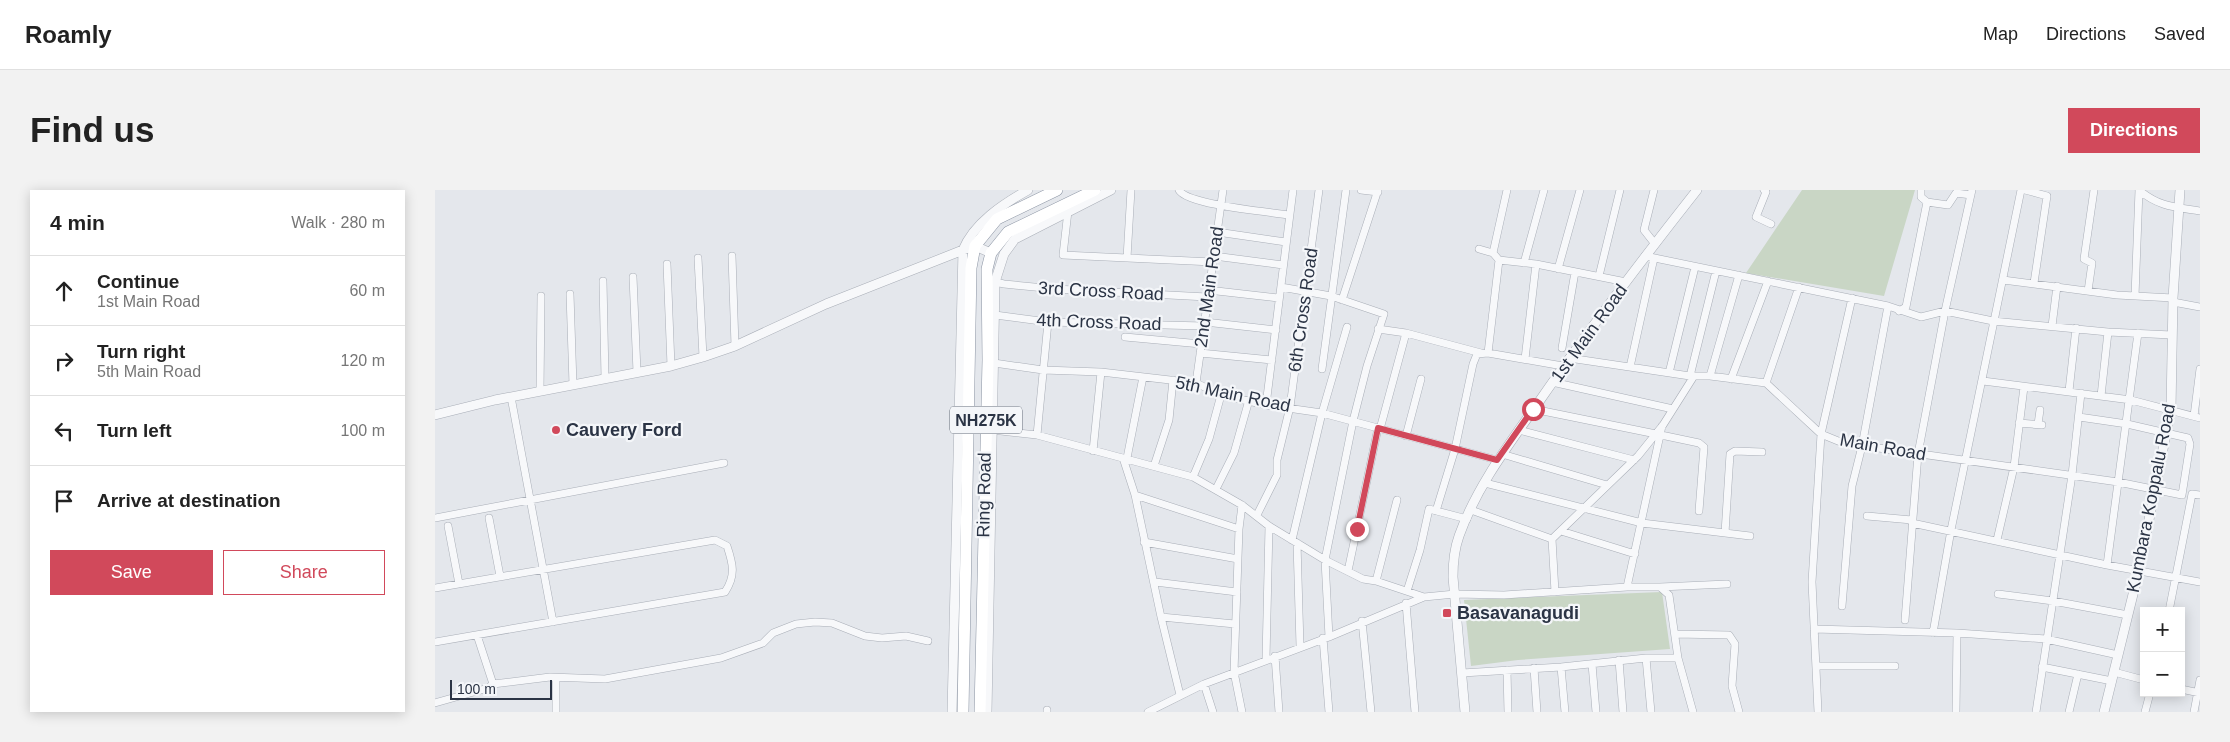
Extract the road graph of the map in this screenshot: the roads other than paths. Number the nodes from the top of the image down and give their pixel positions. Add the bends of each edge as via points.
1 (1028, 190) edge
2 (1057, 190) edge
3 (1095, 190) edge
4 (1111, 190) edge
5 (1131, 190) edge
6 (1179, 190) edge
7 (1223, 190) edge
8 (1293, 190) edge
9 (1319, 190) edge
10 (1346, 190) edge
11 (1361, 190) edge
12 (1507, 190) edge
13 (1545, 190) edge
14 (1580, 190) edge
15 (1620, 190) edge
16 (1654, 190) edge
17 (1697, 190) edge
18 (1765, 190) edge
19 (1921, 190) edge
20 (2021, 190) edge
21 (2025, 190) edge
22 (2094, 190) edge
23 (2139, 190) edge
24 (2180, 190) edge
25 (1378, 191) edge
26 (1971, 193) edge
27 (1927, 202) junction
28 (1221, 206) junction
29 (2180, 208) junction
30 (1068, 211) junction
31 (2200, 212) edge
32 (1289, 215) junction
33 (1771, 224) dead end
34 (1217, 232) junction
35 (1286, 242) junction
36 (1655, 244) junction
37 (975, 246) junction
38 (1479, 249) dead end
39 (963, 250) junction
40 (991, 253) junction
41 (1493, 253) junction
42 (732, 256) dead end
43 (1649, 257) junction
44 (697, 258) dead end
45 (1127, 258) junction
46 (1213, 259) junction
47 (1499, 260) junction
48 (1524, 263) junction
49 (667, 264) dead end
50 (1536, 264) junction
51 (1283, 265) junction
52 (1695, 267) junction
53 (1559, 269) junction
54 (1716, 271) junction
55 (1575, 272) junction
56 (1599, 276) junction
57 (1739, 276) junction
58 (633, 277) dead end
59 (2003, 280) junction
60 (603, 281) dead end
61 (1768, 281) junction
62 (995, 282) junction
63 (1626, 282) junction
64 (2034, 283) junction
65 (2057, 286) junction
66 (1281, 287) junction
67 (1799, 287) junction
68 (1306, 291) junction
69 (2088, 291) junction
70 (1208, 293) junction
71 (570, 294) dead end
72 (541, 296) dead end
73 (1331, 296) junction
74 (2135, 296) junction
75 (1278, 298) junction
76 (1852, 298) junction
77 (1342, 300) junction
78 (2173, 300) junction
79 (1888, 306) junction
80 (2200, 306) edge
81 (1899, 311) junction
82 (1945, 311) junction
83 (995, 315) junction
84 (1993, 321) junction
85 (1048, 322) junction
86 (1204, 324) junction
87 (2052, 326) junction
88 (1347, 327) dead end
89 (2075, 328) junction
90 (1378, 329) junction
91 (1275, 330) junction
92 (2108, 332) junction
93 (1406, 333) junction
94 (2138, 333) junction
95 (2172, 335) junction
96 (1125, 337) dead end
97 (1201, 344) junction
98 (735, 346) junction
99 (1562, 348) dead end
100 (1200, 353) junction
101 (1485, 353) junction
102 (703, 357) junction
103 (1569, 358) junction
104 (1525, 359) junction
105 (1272, 360) junction
106 (994, 363) junction
107 (671, 366) junction
108 (1563, 366) junction
109 (1629, 367) junction
110 (1322, 369) dead end
111 (2200, 369) edge
112 (1043, 370) junction
113 (637, 372) junction
114 (1101, 372) junction
115 (1669, 373) junction
116 (1692, 376) junction
117 (1710, 376) junction
118 (1143, 377) junction
119 (605, 378) junction
120 (1421, 379) dead end
121 (1731, 379) junction
122 (1173, 380) junction
123 (1983, 381) junction
124 (1552, 382) junction
125 (1196, 383) junction
126 (1767, 383) junction
127 (573, 385) junction
128 (2024, 387) junction
129 (540, 391) junction
130 (2069, 392) junction
131 (2081, 393) junction
132 (1221, 395) junction
133 (2101, 396) junction
134 (511, 397) junction
135 (1249, 400) junction
136 (2131, 400) junction
137 (1266, 405) junction
138 (1290, 407) junction
139 (1533, 409) junction
140 (1673, 409) junction
141 (2171, 409) junction
142 (2040, 410) dead end
143 (1322, 413) junction
144 (435, 414) edge
145 (2079, 417) junction
146 (2197, 417) edge
147 (1353, 422) junction
148 (2019, 423) junction
149 (2127, 424) junction
150 (1379, 428) junction
151 (992, 430) junction
152 (1519, 430) junction
153 (2166, 432) junction
154 (1658, 434) junction
155 (1821, 434) junction
156 (1037, 435) junction
157 (1406, 436) junction
158 (1862, 446) junction
159 (1455, 448) junction
160 (1093, 450) junction
161 (1762, 452) dead end
162 (1918, 454) junction
163 (1499, 457) junction
164 (1125, 458) junction
165 (1634, 460) junction
166 (1967, 460) junction
167 (724, 463) dead end
168 (1154, 466) junction
169 (2014, 467) junction
170 (2072, 475) junction
171 (1193, 477) junction
172 (2118, 482) junction
173 (1485, 484) junction
174 (1607, 486) junction
175 (1216, 489) junction
176 (2156, 490) junction
177 (1135, 495) junction
178 (2200, 495) edge
179 (530, 499) junction
180 (1397, 500) dead end
181 (1242, 504) junction
182 (1584, 509) junction
183 (1471, 510) junction
184 (1436, 511) junction
185 (1699, 511) dead end
186 (1257, 515) junction
187 (1867, 516) dead end
188 (435, 518) edge
189 (489, 518) dead end
190 (1467, 519) junction
191 (1912, 522) junction
192 (1642, 523) junction
193 (448, 526) dead end
194 (1269, 526) junction
195 (1239, 529) junction
196 (1951, 530) junction
197 (1561, 531) junction
198 (1725, 533) junction
199 (1750, 536) dead end
200 (1552, 539) junction
201 (1997, 540) junction
202 (1295, 541) junction
203 (1145, 542) junction
204 (1635, 554) junction
205 (2061, 554) junction
206 (1238, 559) junction
207 (1325, 560) junction
208 (2107, 565) junction
209 (544, 568) junction
210 (2139, 570) junction
211 (1348, 571) junction
212 (500, 576) junction
213 (2176, 577) junction
214 (1377, 581) junction
215 (1155, 582) junction
216 (2200, 582) edge
217 (459, 584) junction
218 (1727, 584) dead end
219 (1627, 587) junction
220 (1660, 587) junction
221 (435, 588) edge
222 (1407, 591) junction
223 (1237, 592) junction
224 (1555, 592) junction
225 (1455, 594) junction
226 (1998, 594) dead end
227 (1424, 597) junction
228 (2053, 601) junction
229 (1406, 603) junction
230 (1842, 606) dead end
231 (2170, 607) edge
232 (2128, 615) junction
233 (1161, 617) junction
234 (1905, 620) dead end
235 (1362, 621) junction
236 (553, 622) junction
237 (1235, 624) junction
238 (1814, 629) junction
239 (1933, 633) junction
240 (1957, 633) junction
241 (1675, 634) junction
242 (477, 635) junction
243 (1326, 637) junction
244 (2046, 639) junction
245 (928, 641) dead end
246 (435, 642) edge
247 (1300, 646) junction
248 (2118, 655) junction
249 (1275, 656) junction
250 (1646, 658) junction
251 (1679, 658) junction
252 (1266, 659) junction
253 (1619, 660) junction
254 (1592, 664) junction
255 (1816, 666) junction
256 (1895, 666) dead end
257 (1561, 667) junction
258 (2042, 667) junction
259 (1534, 668) junction
260 (1507, 670) junction
261 (1234, 672) junction
262 (1462, 673) junction
263 (2078, 674) junction
264 (2113, 676) junction
265 (556, 678) junction
266 (2140, 679) edge
267 (2200, 680) edge
268 (493, 684) junction
269 (1204, 684) junction
270 (2185, 690) edge
271 (2199, 693) edge
272 (1180, 695) junction
273 (2148, 697) edge
274 (435, 702) edge
275 (556, 712) edge
276 (952, 712) edge
277 (963, 712) edge
278 (980, 712) edge
279 (987, 712) edge
280 (1149, 712) edge
281 (1213, 712) edge
282 (1242, 712) edge
283 (1279, 712) edge
284 (1329, 712) edge
285 (1371, 712) edge
286 (1415, 712) edge
287 (1465, 712) edge
288 (1509, 712) edge
289 (1537, 712) edge
290 (1565, 712) edge
291 (1596, 712) edge
292 (1623, 712) edge
293 (1651, 712) edge
294 (1693, 712) edge
295 (1739, 712) edge
296 (1818, 712) edge
297 (1956, 712) edge
298 (2036, 712) edge
299 (2069, 712) edge
300 (2104, 712) edge
301 (2145, 712) edge
302 (2194, 712) edge

1 - 39 street via 977,227
2 - 37 highway, Ring Road / NH275K via 997,219
3 - 40 highway, Ring Road / NH275K via 1008,232
4 - 30 street
5 - 45 street
6 - 28 street via 1186,197
7 - 28 street, 2nd Main Road
8 - 32 street
9 - 68 street, 6th Cross Road
10 - 73 street
11 - 25 street
12 - 41 street
13 - 48 street
14 - 53 street
15 - 56 street
16 - 36 street via 1645,230
17 - 36 street, 1st Main Road
18 - 33 street via 1756,217
19 - 27 street via 1921,197
20 - 59 street
21 - 64 street via 2047,196
22 - 69 street via 2084,259 2092,263
23 - 29 street via 2169,207
23 - 74 street
24 - 29 street, Kumbara Koppalu Road
25 - 77 street
26 - 27 street via 1956,193 1948,205
26 - 82 street
27 - 81 street via 1906,307
28 - 32 street
28 - 34 street, 2nd Main Road
29 - 31 street
29 - 78 street, Kumbara Koppalu Road
30 - 45 street via 1063,255
30 - 62 street via 1015,239 1004,254
32 - 35 street
34 - 35 street
34 - 46 street, 2nd Main Road
35 - 51 street
36 - 43 street, 1st Main Road
37 - 39 street
37 - 40 street
37 - 277 highway, Ring Road / NH275K via 971,268
38 - 41 street
39 - 98 street via 826,304
39 - 276 street
40 - 278 highway, Ring Road / NH275K via 987,269
41 - 47 street
42 - 98 street
43 - 52 street
43 - 63 street, 1st Main Road
43 - 109 street
44 - 102 street
45 - 46 street
46 - 51 street
46 - 70 street, 2nd Main Road
47 - 48 street
47 - 101 street
48 - 50 street
49 - 107 street
50 - 53 street
50 - 104 street
51 - 66 street
52 - 54 street
52 - 115 street
53 - 55 street
54 - 57 street
54 - 116 street
55 - 56 street
55 - 99 street
56 - 63 street
57 - 61 street
57 - 117 street
58 - 113 street
59 - 64 street
59 - 84 street
60 - 119 street
61 - 67 street
61 - 121 street
62 - 70 street, 3rd Cross Road via 1055,289
62 - 83 street
63 - 103 street, 1st Main Road
64 - 65 street
65 - 69 street
65 - 87 street
66 - 68 street
66 - 75 street
67 - 76 street
67 - 126 street
68 - 73 street
68 - 138 street, 6th Cross Road
69 - 74 street
70 - 75 street, 3rd Cross Road
70 - 86 street, 2nd Main Road
71 - 127 street
72 - 129 street
73 - 77 street
73 - 110 street
74 - 78 street
75 - 91 street
76 - 79 street
76 - 155 street
77 - 90 street via 1384,314
78 - 80 street
78 - 95 street, Kumbara Koppalu Road
79 - 81 street
79 - 158 street
81 - 82 street via 1921,317
82 - 84 street
82 - 162 street
83 - 85 street, 4th Cross Road
83 - 106 street
84 - 87 street
84 - 123 street
85 - 86 street, 4th Cross Road
85 - 112 street
86 - 91 street, 4th Cross Road
86 - 97 street, 2nd Main Road
87 - 89 street
88 - 143 street
89 - 92 street
89 - 130 street
90 - 93 street
90 - 147 street
91 - 105 street
92 - 94 street
92 - 133 street
93 - 101 street
93 - 150 street
94 - 95 street
94 - 136 street
95 - 141 street, Kumbara Koppalu Road
96 - 97 street
97 - 100 street, 2nd Main Road
98 - 102 street
100 - 105 street
100 - 125 street, 2nd Main Road
101 - 104 street
101 - 159 street via 1477,354 1473,364
102 - 107 street
103 - 108 street, 1st Main Road
103 - 109 street
104 - 108 street
105 - 137 street
106 - 112 street, 5th Main Road
106 - 151 street
107 - 113 street
108 - 124 street, 1st Main Road
109 - 115 street
111 - 146 street
112 - 114 street, 5th Main Road
112 - 156 street
113 - 119 street
114 - 118 street, 5th Main Road
114 - 160 street
115 - 116 street
116 - 117 street
116 - 140 street
117 - 121 street
118 - 122 street, 5th Main Road
118 - 164 street
119 - 127 street
120 - 157 street
121 - 126 street
122 - 125 street, 5th Main Road
122 - 168 street via 1169,420
123 - 128 street
123 - 166 street
124 - 139 street, 1st Main Road
124 - 140 street
125 - 132 street, 5th Main Road
126 - 155 street, Main Road
127 - 129 street
128 - 130 street
128 - 148 street
129 - 134 street
130 - 131 street
131 - 133 street
131 - 145 street
132 - 135 street, 5th Main Road
132 - 171 street via 1209,439
133 - 136 street
134 - 144 street
134 - 179 street
135 - 137 street, 5th Main Road
135 - 175 street via 1234,453
136 - 141 street
136 - 149 street
137 - 138 street, 5th Main Road
138 - 143 street, 5th Main Road
138 - 186 street, 6th Cross Road via 1277,460 1277,475
139 - 152 street, 1st Main Road
139 - 154 street
140 - 154 street
141 - 146 street
141 - 153 street, Kumbara Koppalu Road
142 - 148 street via 2040,425
143 - 147 street, 5th Main Road
143 - 202 street
145 - 149 street
145 - 170 street
147 - 150 street, 5th Main Road
147 - 207 street
148 - 169 street
149 - 153 street
149 - 172 street
150 - 157 street, 5th Main Road
150 - 211 street
151 - 156 street
151 - 279 street
152 - 163 street, 1st Main Road
152 - 165 street
153 - 176 street, Kumbara Koppalu Road
153 - 176 street, Main Road via 2191,440 2183,494
154 - 165 street
154 - 185 street via 1704,447
154 - 192 street
155 - 158 street, Main Road
155 - 238 street via 1812,582
156 - 160 street
157 - 159 street, 5th Main Road
158 - 162 street, Main Road
158 - 230 street via 1852,486
159 - 163 street, 5th Main Road
159 - 184 street
160 - 164 street
161 - 198 street via 1735,451 1730,454
162 - 166 street, Main Road
162 - 191 street
163 - 173 street, 1st Main Road
163 - 174 street, 5th Main Road
164 - 168 street
164 - 177 street
165 - 174 street
166 - 169 street, Main Road
166 - 196 street
167 - 179 street
168 - 171 street
169 - 170 street, Main Road
169 - 201 street
170 - 172 street, Main Road
170 - 205 street
171 - 175 street
172 - 176 street, Main Road
172 - 208 street
173 - 182 street
173 - 183 street, 1st Main Road
174 - 182 street
175 - 181 street
176 - 210 street, Kumbara Koppalu Road
177 - 195 street
177 - 203 street
178 - 213 street via 2192,494
179 - 188 street
179 - 209 street
180 - 214 street
181 - 186 street
181 - 195 street
182 - 192 street
182 - 197 street
183 - 190 street, 1st Main Road
183 - 200 street
184 - 190 street
184 - 222 street via 1429,509
186 - 194 street
187 - 191 street
189 - 212 street
190 - 225 street, 1st Main Road via 1453,557
191 - 196 street
191 - 234 street
192 - 198 street
192 - 204 street
193 - 217 street
194 - 202 street
194 - 252 street
195 - 206 street
196 - 201 street
196 - 239 street
197 - 200 street
197 - 204 street
198 - 199 street
200 - 224 street
201 - 205 street
202 - 207 street
202 - 247 street
203 - 206 street
203 - 215 street
204 - 219 street
205 - 208 street
205 - 228 street
206 - 223 street
207 - 211 street
207 - 243 street
208 - 210 street
209 - 212 street
209 - 236 street
209 - 236 street via 715,540 727,546 732,561 733,580 725,592
210 - 213 street
210 - 232 street, Kumbara Koppalu Road
211 - 214 street via 1363,579
212 - 217 street
213 - 216 street
213 - 231 street
214 - 222 street
215 - 223 street
215 - 233 street
217 - 221 street
218 - 220 street
219 - 220 street
219 - 224 street
220 - 241 street via 1669,595
222 - 227 street
223 - 237 street
224 - 225 street
225 - 227 street
225 - 262 street, 1st Main Road
226 - 228 street
227 - 229 street
228 - 232 street
228 - 244 street
229 - 235 street
229 - 286 street
232 - 248 street, Kumbara Koppalu Road
233 - 237 street
233 - 272 street
235 - 243 street
235 - 285 street
236 - 242 street
237 - 261 street
238 - 239 street
238 - 255 street
239 - 240 street
240 - 244 street
240 - 297 street
241 - 251 street
241 - 295 street via 1729,635 1735,644 1732,686
242 - 246 street
242 - 268 street
243 - 247 street
243 - 284 street
244 - 248 street
244 - 258 street
245 - 265 street via 906,636 865,636 832,623 815,622 797,624 773,633 763,643 721,658 605,678
247 - 249 street
248 - 264 street, Kumbara Koppalu Road
249 - 252 street
249 - 283 street
250 - 251 street
250 - 253 street
250 - 293 street
251 - 294 street
252 - 261 street
253 - 254 street
253 - 292 street
254 - 257 street
254 - 291 street
255 - 256 street
255 - 296 street
257 - 259 street
257 - 290 street
258 - 263 street
258 - 298 street
259 - 260 street
259 - 289 street
260 - 262 street
260 - 288 street
261 - 269 street
261 - 282 street
262 - 287 street, 1st Main Road
263 - 264 street
263 - 299 street
264 - 266 street
264 - 300 street, Kumbara Koppalu Road
265 - 268 street via 529,678
265 - 275 street
267 - 271 street
268 - 274 street
269 - 272 street
269 - 281 street
270 - 271 street
271 - 302 street
272 - 280 street
273 - 301 street

